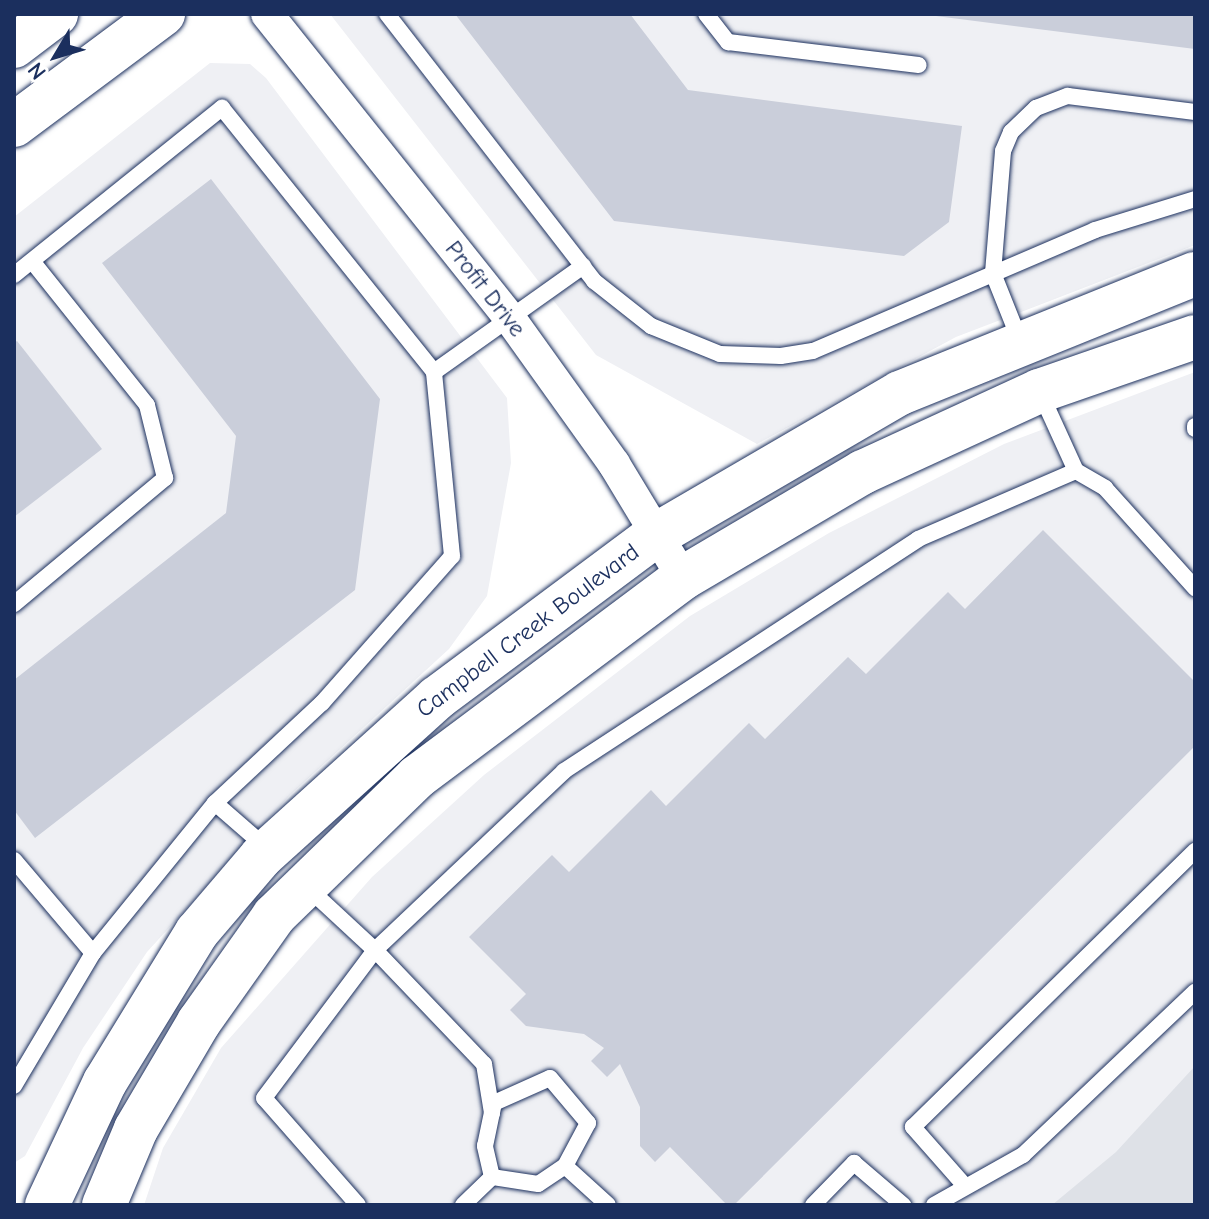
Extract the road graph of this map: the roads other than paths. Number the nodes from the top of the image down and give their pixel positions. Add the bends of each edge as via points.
1 (56, 14) edge
2 (163, 14) edge
3 (267, 14) edge
4 (387, 14) edge
5 (706, 14) edge
6 (14, 46) edge
7 (919, 65) dead end
8 (1195, 112) edge
9 (14, 125) edge
10 (1195, 199) edge
11 (32, 261) junction
12 (583, 266) junction
13 (993, 273) junction
14 (1195, 274) edge
15 (14, 275) edge
16 (511, 320) junction
17 (1195, 337) edge
18 (1020, 343) junction
19 (434, 372) junction
20 (1039, 391) junction
21 (1076, 471) junction
22 (656, 535) junction
23 (683, 578) junction
24 (1195, 588) edge
25 (14, 604) edge
26 (215, 803) junction
27 (269, 850) junction
28 (1195, 851) edge
29 (14, 860) edge
30 (305, 884) junction
31 (375, 950) junction
32 (93, 953) junction
33 (1195, 992) edge
34 (14, 1086) edge
35 (492, 1113) junction
36 (565, 1166) junction
37 (492, 1177) junction
38 (965, 1186) junction
39 (47, 1205) edge
40 (104, 1205) edge
41 (358, 1205) edge
42 (463, 1205) edge
43 (608, 1205) edge
44 (813, 1205) edge
45 (903, 1205) edge
46 (934, 1205) edge

1 - 6 street
2 - 9 street
3 - 16 street, Profit Drive
4 - 12 lane
5 - 7 lane via 728,42
8 - 13 lane via 1068,96 1036,108 1011,132 1003,151
10 - 13 lane via 1095,230
11 - 15 lane
11 - 19 lane via 222,108
11 - 25 lane via 147,405 165,478
12 - 13 lane via 617,303 651,326 720,354 749,358 813,351
12 - 16 lane
13 - 18 lane
14 - 18 street, Campbell Creek Boulevard
16 - 19 lane
16 - 22 street, Profit Drive via 614,464
17 - 20 street, Campbell Creek Boulevard
18 - 20 street
18 - 22 street, Campbell Creek Boulevard via 900,393
19 - 26 lane via 452,556 322,703
20 - 21 lane
20 - 23 street, Campbell Creek Boulevard via 863,472
21 - 24 lane via 1105,488
21 - 31 lane via 918,539 564,771
22 - 23 street, Profit Drive
22 - 27 street, Campbell Creek Boulevard via 437,698
23 - 30 street, Campbell Creek Boulevard via 417,777
26 - 27 lane
26 - 32 lane
27 - 30 street
27 - 39 street, Campbell Creek Boulevard via 197,932 150,1003 105,1082
28 - 38 lane via 913,1127
29 - 32 lane
30 - 31 lane
30 - 40 street, Campbell Creek Boulevard via 274,916 199,1022 136,1129
31 - 35 lane via 484,1064
31 - 41 lane via 264,1098
32 - 34 lane
33 - 38 lane via 1023,1155
35 - 36 lane via 494,1103 550,1078 588,1123
35 - 37 lane via 485,1146
36 - 37 lane via 538,1184
36 - 43 lane
37 - 42 lane
38 - 46 lane
44 - 45 lane via 854,1163

